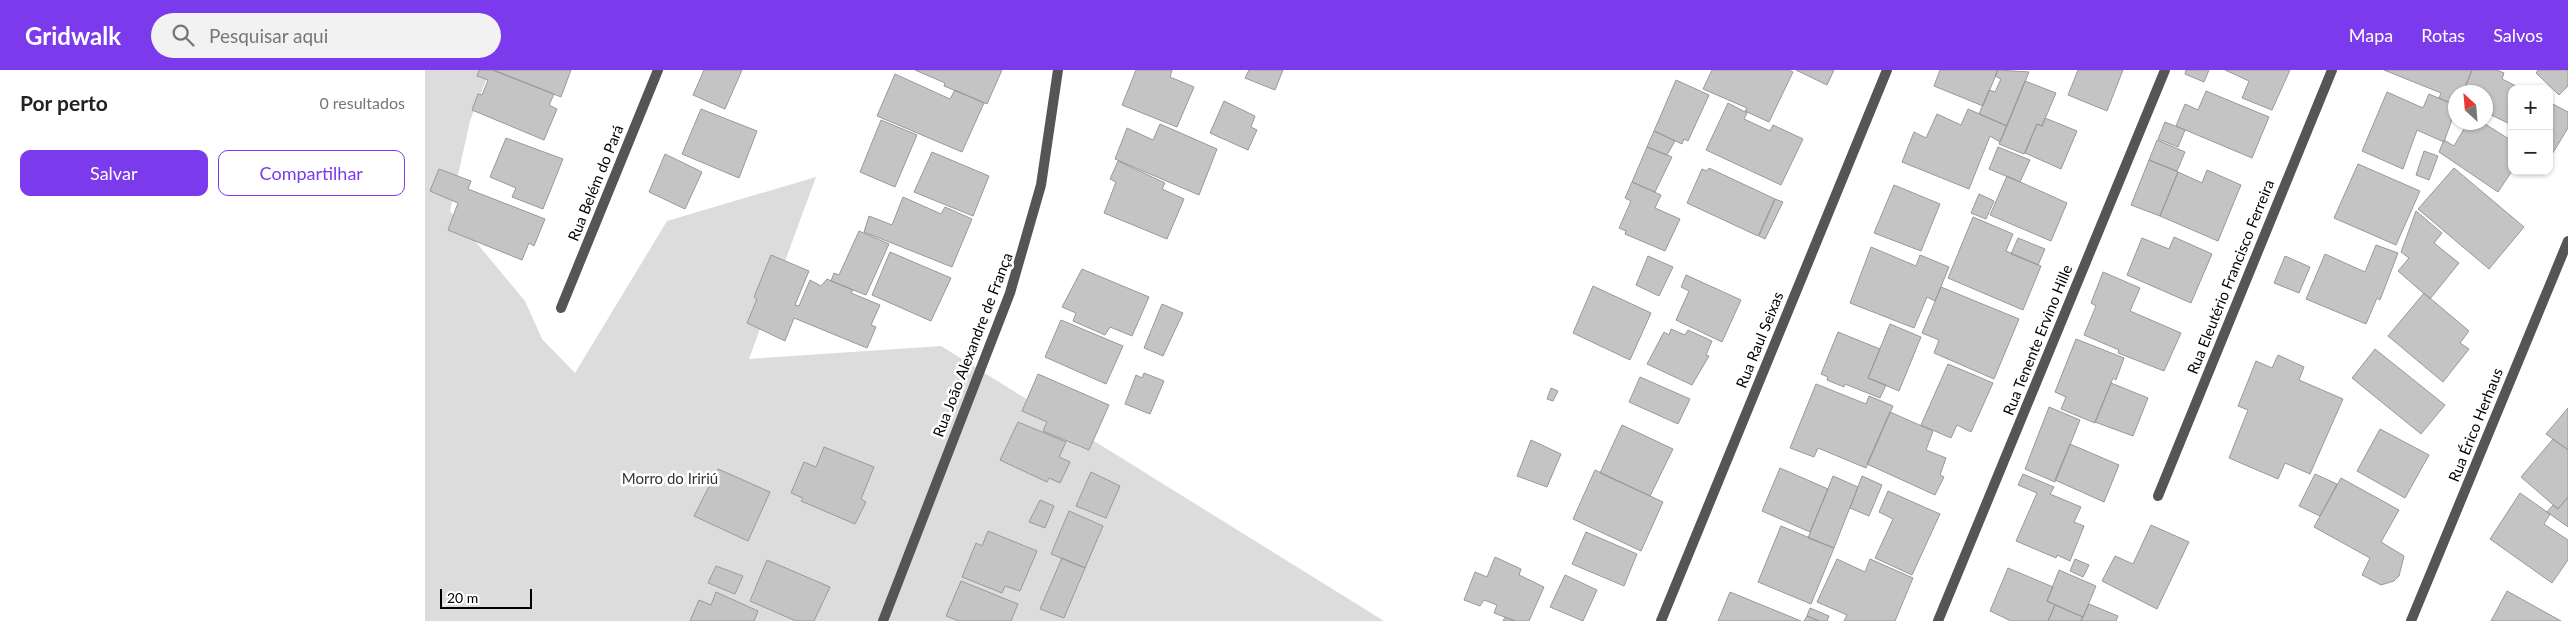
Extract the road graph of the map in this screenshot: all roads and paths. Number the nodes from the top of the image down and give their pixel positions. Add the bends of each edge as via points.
1 (658, 70) edge
2 (1058, 70) edge
3 (1887, 70) edge
4 (2165, 70) edge
5 (2332, 70) edge
6 (2568, 241) edge
7 (561, 308) dead end
8 (2158, 496) dead end
9 (883, 621) edge
10 (1661, 621) edge
11 (1938, 621) edge
12 (2411, 621) edge

1 - 7 street, Rua Belém do Pará
2 - 9 street, Rua João Alexandre de França via 1041,185 1011,293
3 - 10 street, Rua Raul Seixas
4 - 11 street, Rua Tenente Ervino Hille
5 - 8 street, Rua Eleutério Francisco Ferreira
6 - 12 street, Rua Érico Herhaus

